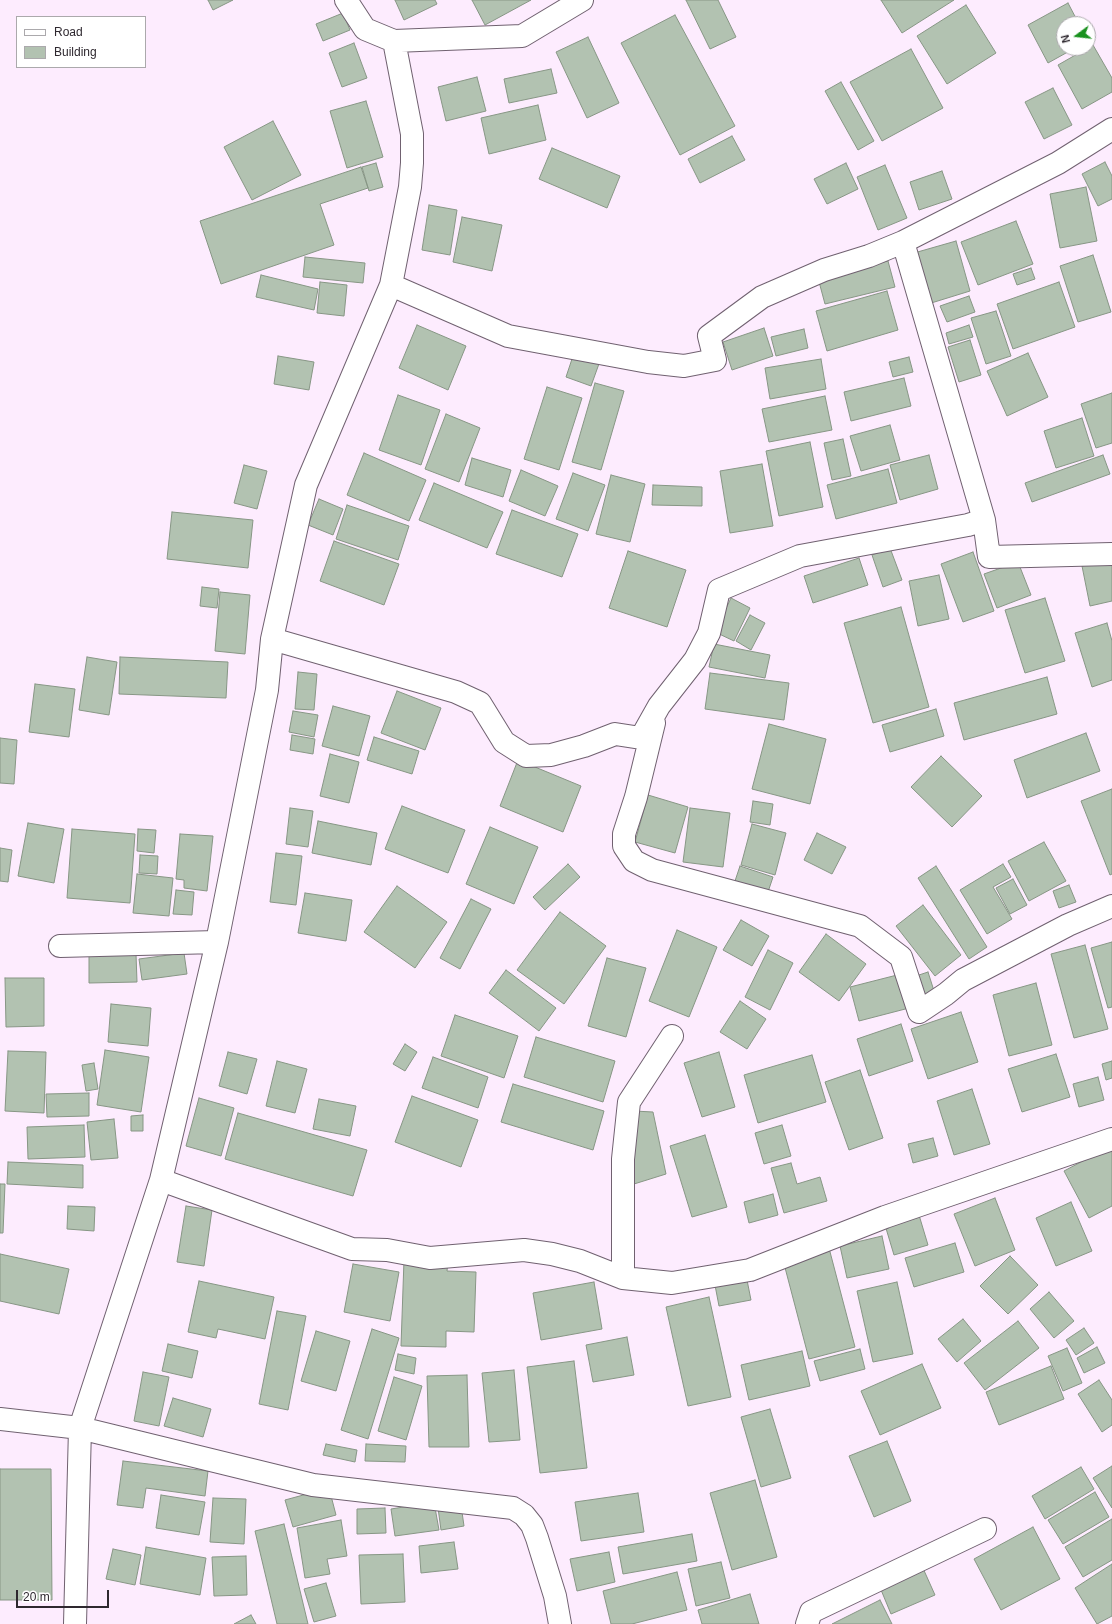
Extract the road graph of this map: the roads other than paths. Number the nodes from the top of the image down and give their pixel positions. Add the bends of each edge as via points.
1 (346, 0) edge
2 (582, 0) edge
3 (394, 41) junction
4 (1112, 129) edge
5 (903, 242) junction
6 (391, 285) junction
7 (984, 520) junction
8 (1112, 554) edge
9 (272, 639) junction
10 (658, 706) junction
11 (1112, 906) edge
12 (217, 942) junction
13 (60, 946) dead end
14 (672, 1036) dead end
15 (1112, 1139) edge
16 (161, 1180) junction
17 (623, 1278) junction
18 (0, 1419) edge
19 (80, 1428) junction
20 (985, 1529) dead end
21 (75, 1624) edge
22 (560, 1624) edge
23 (807, 1624) edge

1 - 3 street via 365,29
2 - 3 street via 522,36
3 - 6 street via 412,134 412,163 410,187
4 - 5 street via 1058,163
5 - 6 street via 824,270 762,297 709,336 715,360 684,366 648,362 508,336
5 - 7 street
6 - 9 street via 306,485
7 - 8 street via 989,557
7 - 10 street via 800,556 719,590 709,633 698,653
9 - 10 street via 456,692 480,703 504,742 526,756 551,755 615,734 641,738
9 - 12 street via 267,690
10 - 11 street via 636,797 624,834 624,846 634,862 652,870 860,926 901,957 919,1012 963,980 1068,925
12 - 13 street
12 - 16 street
14 - 17 street via 629,1102 623,1159
15 - 17 street via 885,1217 750,1270 672,1283
16 - 17 street via 352,1249 387,1250 430,1258 524,1250 580,1261
16 - 19 street
18 - 19 street
19 - 21 street
19 - 22 street via 313,1485 512,1508 524,1515 532,1525 555,1596
20 - 23 street via 811,1612

